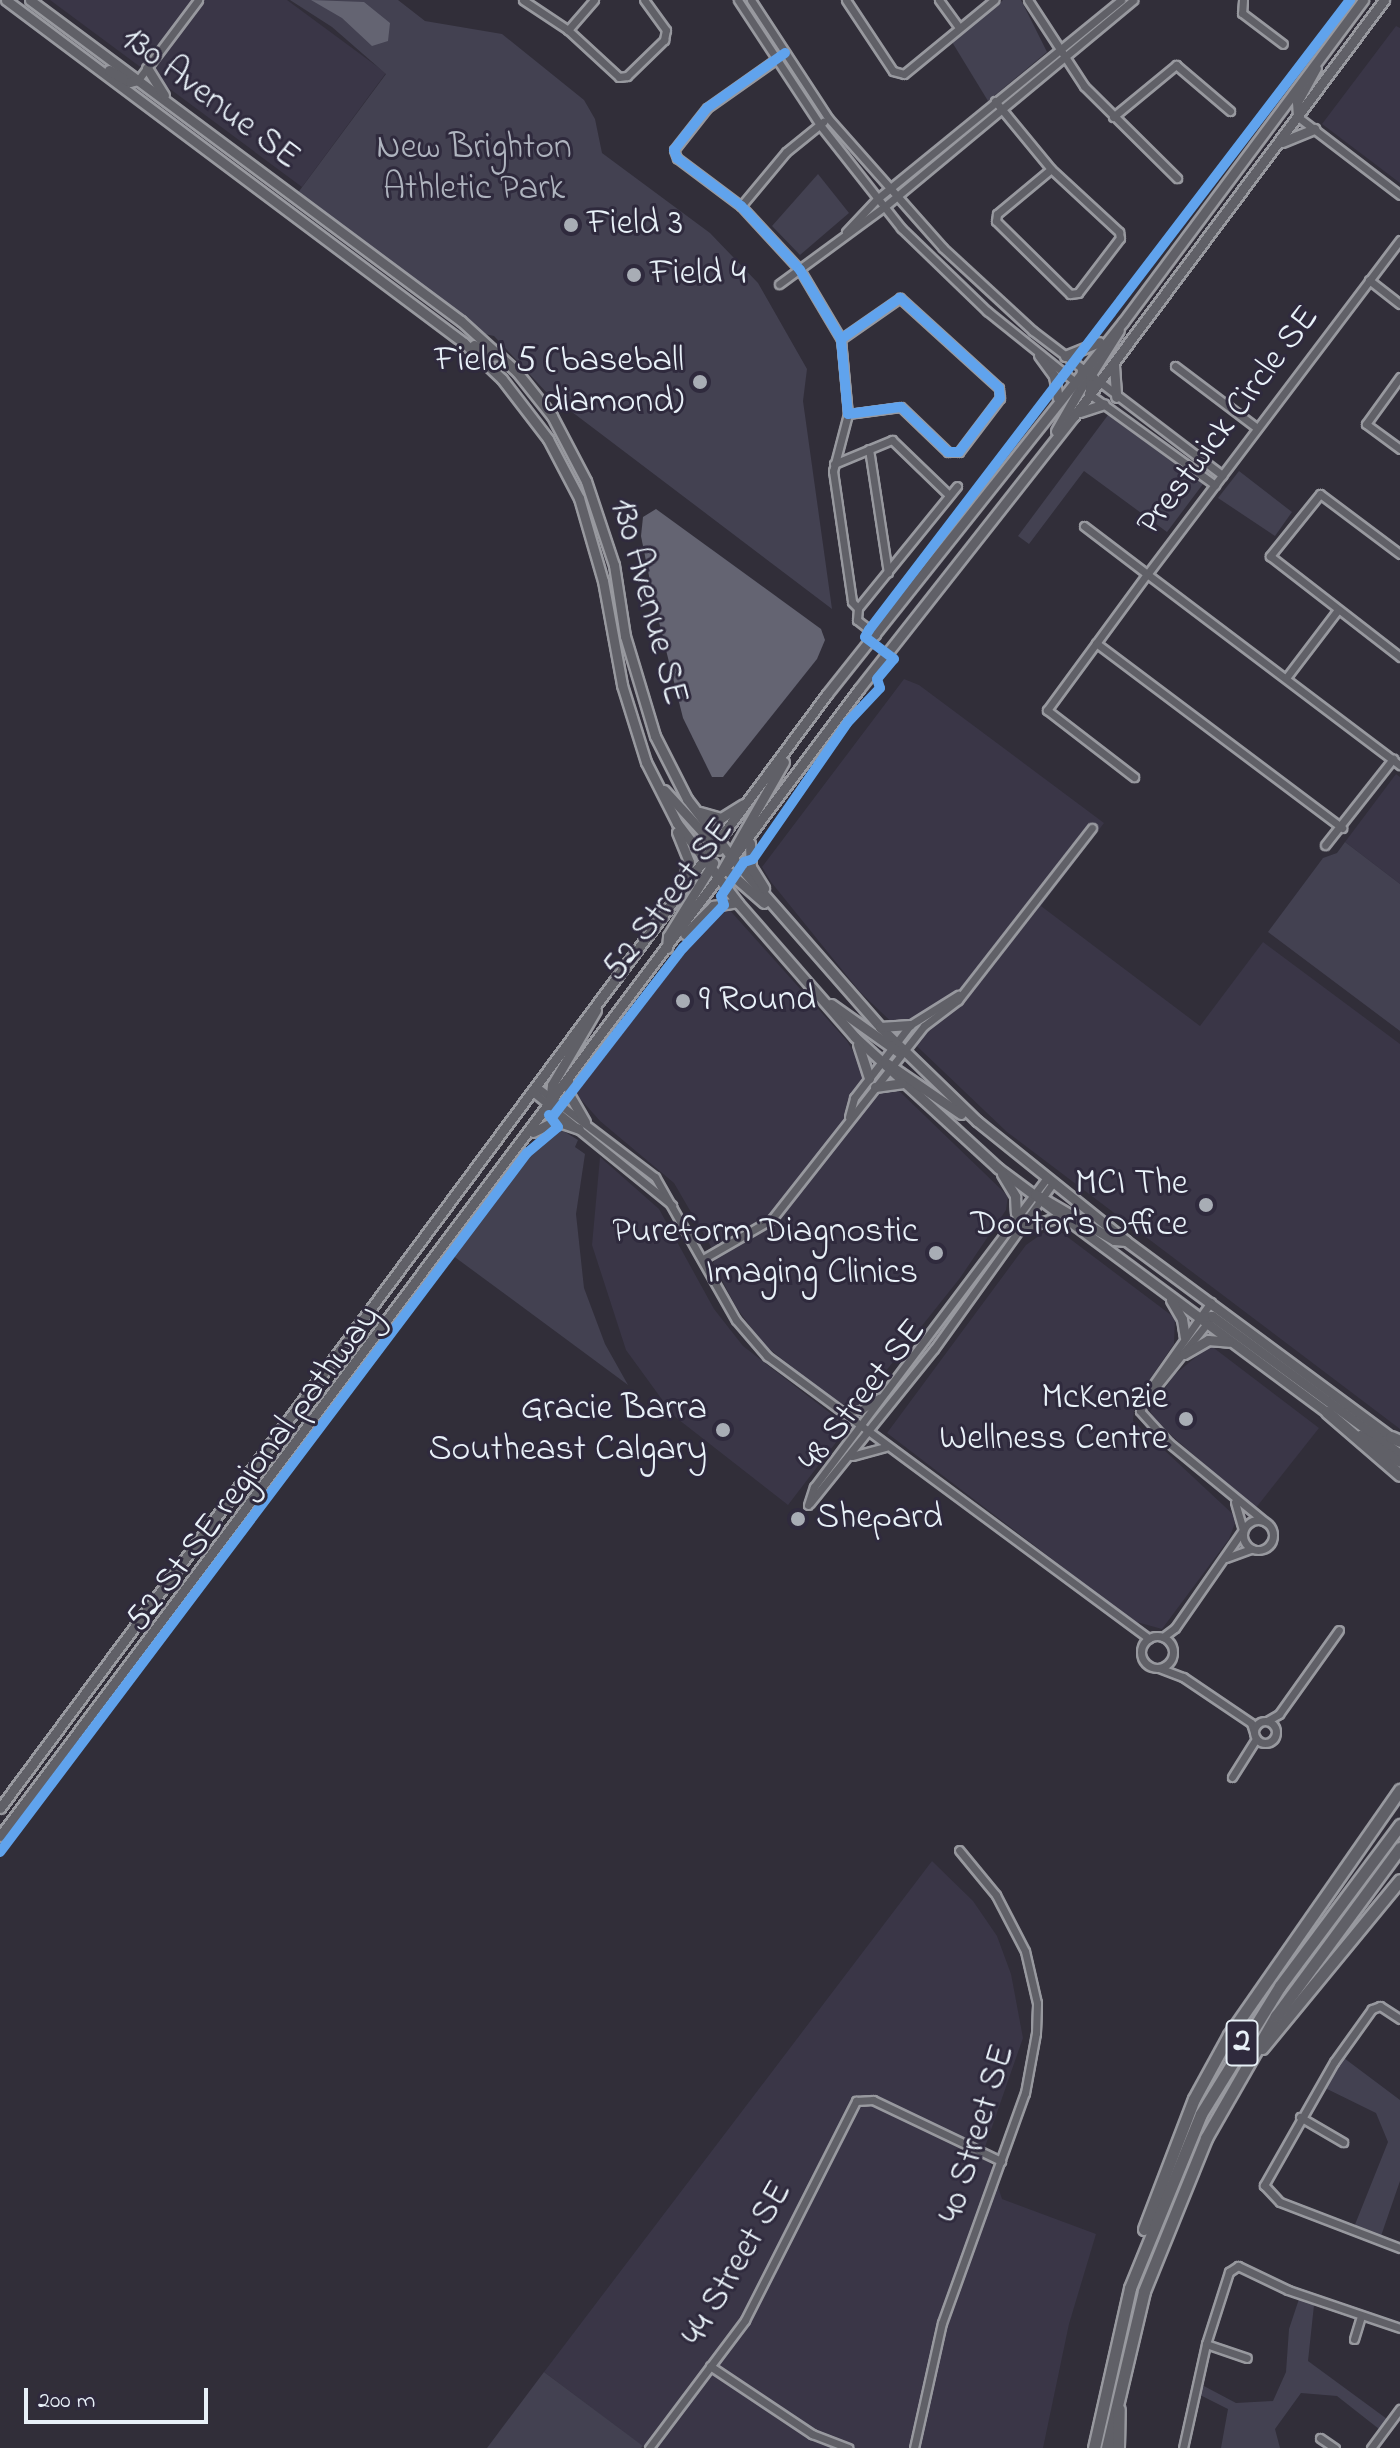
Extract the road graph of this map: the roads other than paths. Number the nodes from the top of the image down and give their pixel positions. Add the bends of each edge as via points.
1 (6, 0) edge
2 (30, 0) edge
3 (198, 0) edge
4 (523, 0) edge
5 (594, 0) edge
6 (644, 0) edge
7 (738, 0) edge
8 (751, 0) edge
9 (846, 0) edge
10 (939, 0) edge
11 (994, 0) edge
12 (1028, 0) edge
13 (1121, 0) edge
14 (1133, 0) edge
15 (1243, 0) edge
16 (1363, 0) edge
17 (1384, 0) edge
18 (34, 21) junction
19 (959, 28) junction
20 (568, 30) junction
21 (1283, 44) dead end
22 (1329, 44) junction
23 (785, 53) junction
24 (1061, 54) junction
25 (776, 59) junction
26 (147, 68) junction
27 (138, 80) junction
28 (995, 101) junction
29 (1282, 104) junction
30 (173, 107) junction
31 (1001, 109) junction
32 (154, 111) junction
33 (1230, 111) dead end
34 (1113, 117) junction
35 (1298, 117) junction
36 (829, 119) junction
37 (820, 125) junction
38 (1314, 129) junction
39 (1276, 146) junction
40 (1051, 169) junction
41 (1177, 178) dead end
42 (888, 190) junction
43 (1400, 195) edge
44 (895, 197) junction
45 (877, 199) junction
46 (741, 206) junction
47 (884, 207) junction
48 (846, 232) junction
49 (1400, 240) edge
50 (800, 270) junction
51 (1369, 280) junction
52 (779, 284) dead end
53 (404, 299) junction
54 (1400, 304) edge
55 (1123, 322) junction
56 (1108, 335) junction
57 (841, 339) junction
58 (499, 355) junction
59 (1039, 355) junction
60 (1065, 356) junction
61 (1114, 362) junction
62 (1175, 366) dead end
63 (1090, 376) junction
64 (1400, 377) edge
65 (507, 384) junction
66 (1077, 384) junction
67 (1090, 394) junction
68 (1116, 397) junction
69 (1058, 398) junction
70 (1104, 404) junction
71 (848, 414) junction
72 (1074, 416) junction
73 (1257, 428) junction
74 (1050, 445) junction
75 (869, 449) junction
76 (1400, 449) edge
77 (834, 464) junction
78 (1222, 475) junction
79 (1215, 485) junction
80 (957, 486) dead end
81 (949, 495) junction
82 (1084, 526) dead end
83 (1400, 554) edge
84 (888, 573) junction
85 (1147, 574) junction
86 (858, 608) junction
87 (1337, 611) junction
88 (876, 635) junction
89 (1096, 643) junction
90 (1400, 657) edge
91 (1286, 678) junction
92 (637, 737) junction
93 (791, 744) junction
94 (1396, 762) edge
95 (1134, 777) dead end
96 (656, 782) junction
97 (750, 798) junction
98 (694, 807) junction
99 (1092, 828) dead end
100 (1342, 828) junction
101 (751, 839) junction
102 (1325, 845) dead end
103 (720, 858) junction
104 (720, 878) junction
105 (738, 903) junction
106 (667, 912) junction
107 (778, 912) junction
108 (675, 939) junction
109 (667, 949) junction
110 (960, 994) junction
111 (821, 999) junction
112 (597, 1006) junction
113 (910, 1025) junction
114 (880, 1027) junction
115 (855, 1037) junction
116 (897, 1049) junction
117 (887, 1066) junction
118 (568, 1080) junction
119 (872, 1082) junction
120 (902, 1083) junction
121 (536, 1090) junction
122 (550, 1099) junction
123 (977, 1121) junction
124 (582, 1126) junction
125 (524, 1138) junction
126 (998, 1168) junction
127 (1049, 1181) junction
128 (1038, 1197) junction
129 (1016, 1213) junction
130 (1060, 1217) junction
131 (1017, 1230) junction
132 (1126, 1241) junction
133 (703, 1259) junction
134 (1169, 1297) junction
135 (1209, 1313) junction
136 (1185, 1337) junction
137 (1234, 1344) junction
138 (1184, 1354) junction
139 (885, 1395) junction
140 (1145, 1399) junction
141 (841, 1411) junction
142 (1327, 1412) junction
143 (861, 1426) junction
144 (869, 1433) junction
145 (1397, 1441) edge
146 (887, 1447) junction
147 (1400, 1454) edge
148 (850, 1457) junction
149 (1400, 1462) edge
150 (1400, 1475) edge
151 (1231, 1497) junction
152 (1264, 1521) junction
153 (1243, 1530) junction
154 (1255, 1549) junction
155 (1221, 1562) junction
156 (1175, 1628) junction
157 (1339, 1633) dead end
158 (1163, 1637) junction
159 (1147, 1640) junction
160 (1172, 1647) junction
161 (1171, 1661) junction
162 (1159, 1668) junction
163 (1183, 1677) junction
164 (1279, 1714) junction
165 (1267, 1721) junction
166 (1275, 1728) junction
167 (1256, 1732) junction
168 (1232, 1777) dead end
169 (1400, 1790) edge
170 (0, 1808) edge
171 (1400, 1825) edge
172 (0, 1836) edge
173 (1400, 1848) edge
174 (959, 1850) dead end
175 (1400, 1880) edge
176 (1400, 2019) edge
177 (1245, 2066) junction
178 (1300, 2117) junction
179 (1343, 2142) dead end
180 (1001, 2161) junction
181 (1400, 2248) edge
182 (1130, 2288) junction
183 (1361, 2316) junction
184 (1400, 2328) edge
185 (1354, 2339) dead end
186 (1206, 2344) junction
187 (1247, 2358) dead end
188 (710, 2366) junction
189 (1118, 2391) junction
190 (1400, 2409) edge
191 (1320, 2438) dead end
192 (649, 2448) edge
193 (848, 2448) edge
194 (914, 2448) edge
195 (1093, 2448) edge
196 (1107, 2448) edge
197 (1118, 2448) edge
198 (1183, 2448) edge
199 (1335, 2448) edge
200 (1371, 2448) edge

1 - 18 main road, 130 Avenue SE
2 - 27 main road, 130 Avenue SE
3 - 26 street
4 - 20 street
5 - 20 street
6 - 20 street via 666,30 664,40 627,76 619,77
7 - 25 street
8 - 23 street
9 - 19 street via 893,71 904,74
10 - 19 street
11 - 19 street
12 - 24 street
13 - 24 street
14 - 24 street
15 - 21 street via 1242,13
16 - 22 main road
17 - 35 main road
18 - 27 main road via 120,78
18 - 32 main road, 130 Avenue SE
22 - 29 main road
22 - 35 main road via 1297,102
23 - 25 street
23 - 36 street
24 - 28 street
24 - 31 street
24 - 34 street
25 - 37 street
25 - 46 street via 707,108 674,150 677,158
26 - 27 street
26 - 30 main road
27 - 30 main road, 130 Avenue SE
27 - 32 main road
28 - 31 street
28 - 42 street
29 - 35 main road
29 - 55 main road
30 - 58 main road, 130 Avenue SE
31 - 40 street
31 - 44 street
32 - 53 main road, 130 Avenue SE
33 - 34 street via 1176,65
34 - 41 street
35 - 38 street
35 - 39 main road
36 - 37 street
36 - 42 street
37 - 45 street
37 - 46 street via 786,152
38 - 39 main road
38 - 43 street
39 - 61 main road
40 - 40 street via 1119,232 1120,238 1078,293 1070,294 996,221 997,214
42 - 44 street
42 - 45 street
44 - 47 street
44 - 60 street via 999,303
45 - 47 street
45 - 48 street
46 - 50 street
47 - 48 street
47 - 59 street via 956,282
48 - 50 street
49 - 51 street, Prestwick Circle SE
50 - 52 street
50 - 57 street
51 - 54 street
51 - 73 street, Prestwick Circle SE
53 - 58 main road via 435,315 483,353
53 - 65 main road, 130 Avenue SE via 464,343
55 - 56 main road
55 - 63 main road
56 - 60 main road via 1088,350
56 - 63 main road
57 - 71 street
57 - 71 street via 900,298 999,388 1000,398 959,452 948,452 901,407
58 - 65 main road
58 - 98 main road, 130 Avenue SE via 552,416 586,481 614,565 638,687 669,767
59 - 66 street
59 - 69 main road via 1054,376
60 - 63 street
61 - 63 main road
61 - 68 main road
62 - 73 street
63 - 66 main road
63 - 67 main road
63 - 68 street
64 - 76 street via 1366,424
65 - 92 main road, 130 Avenue SE via 548,439 579,498
66 - 67 street
66 - 69 main road, 52 Street SE
66 - 74 main road
67 - 70 street
67 - 72 main road, 52 Street SE
68 - 78 street
69 - 88 main road, 52 Street SE
70 - 72 main road
70 - 79 street
71 - 77 street
72 - 74 main road, 52 Street SE
73 - 78 street, Prestwick Circle SE
74 - 101 main road, 52 Street SE via 886,653
75 - 77 street
75 - 81 street via 892,440
75 - 84 street
77 - 86 street via 852,602
78 - 79 street, Prestwick Circle SE
79 - 85 street, Prestwick Circle SE
80 - 81 street
81 - 84 street
82 - 85 street
83 - 87 street via 1320,494 1315,496 1270,556
84 - 86 street
85 - 89 street
85 - 91 street, Prestwick Circle SE
86 - 88 street via 857,620
87 - 90 street
87 - 91 street
88 - 93 main road, 52 Street SE
89 - 95 street via 1047,710
89 - 100 street
91 - 94 street, Prestwick Circle SE
92 - 96 main road, 130 Avenue SE
92 - 106 main road via 643,765 689,862
93 - 97 main road, 52 Street SE
93 - 103 main road
94 - 100 street
96 - 103 main road
96 - 103 main road, 130 Avenue SE via 677,823
97 - 98 main road via 718,818
97 - 103 main road, 52 Street SE
98 - 103 main road, 130 Avenue SE
99 - 110 street
100 - 102 street
101 - 103 main road, 52 Street SE
101 - 107 main road via 751,867
103 - 104 main road, 130 Avenue SE
103 - 106 main road, 52 Street SE
103 - 107 main road, 130 Avenue SE
103 - 109 main road via 668,936
104 - 105 main road, 130 Avenue SE
104 - 108 main road, 52 Street SE
105 - 108 main road via 729,900 713,906
105 - 111 main road, 130 Avenue SE
106 - 112 main road, 52 Street SE
107 - 114 main road, 130 Avenue SE
108 - 109 main road, 52 Street SE
109 - 118 main road, 52 Street SE
110 - 113 street
110 - 116 street via 949,1009
111 - 115 main road, 130 Avenue SE
111 - 116 main road
112 - 121 main road, 52 Street SE
112 - 122 main road
113 - 114 main road
113 - 116 street
114 - 116 main road, 130 Avenue SE
115 - 117 main road, 130 Avenue SE
115 - 119 main road
116 - 117 street
116 - 123 main road, 130 Avenue SE
117 - 119 street
117 - 120 main road, 130 Avenue SE
117 - 123 main road
118 - 122 main road, 52 Street SE
118 - 124 main road
119 - 120 main road
119 - 133 street via 767,1225
120 - 126 main road, 130 Avenue SE
121 - 122 street
121 - 170 main road, 52 Street SE
122 - 124 street
122 - 125 main road, 52 Street SE
123 - 127 main road, 130 Avenue SE
124 - 125 main road via 556,1121
124 - 133 street via 674,1207
125 - 172 main road, 52 Street SE
126 - 128 main road, 130 Avenue SE
126 - 129 main road via 1015,1197
127 - 128 street, 48 Street SE
127 - 132 main road, 130 Avenue SE
128 - 129 street, 48 Street SE
128 - 130 main road, 130 Avenue SE
128 - 131 street, 48 Street SE
128 - 132 main road via 1114,1240
129 - 139 street, 48 Street SE
130 - 131 main road
130 - 134 main road, 130 Avenue SE
131 - 144 street, 48 Street SE
132 - 135 main road, 130 Avenue SE
133 - 141 street via 736,1320 760,1349
134 - 135 main road, 130 Avenue SE
134 - 136 main road
135 - 136 street
135 - 137 main road, 130 Avenue SE
135 - 138 street
135 - 145 main road, 130 Avenue SE
135 - 147 main road
136 - 140 street
137 - 138 main road via 1208,1340
137 - 142 main road, 130 Avenue SE
138 - 140 street
139 - 141 street via 861,1410
139 - 143 street, 48 Street SE
140 - 151 street via 1140,1411
141 - 143 street
142 - 149 main road, 130 Avenue SE
142 - 150 highway
143 - 144 street
143 - 148 street, 48 Street SE via 814,1487 808,1505
144 - 146 street
144 - 148 street, 48 Street SE
146 - 148 street
146 - 159 street
151 - 152 street
151 - 153 street
152 - 153 street via 1254,1520
152 - 154 street via 1273,1538 1264,1549
153 - 154 street via 1244,1541
153 - 155 street
154 - 155 street via 1233,1553
155 - 156 street
156 - 158 street
156 - 160 street
157 - 164 street
158 - 159 street
158 - 160 street
159 - 162 street via 1144,1660
160 - 161 street
161 - 162 street
161 - 163 street
162 - 163 street
163 - 167 street
164 - 165 street
164 - 166 street
165 - 166 street
165 - 167 street
166 - 167 street via 1274,1738
167 - 168 street via 1252,1749
169 - 182 highway via 1224,2044 1149,2206
171 - 182 highway, 2 via 1280,1986 1219,2081 1179,2162
173 - 177 highway, 2
174 - 180 street, 40 Street SE via 1010,1920 1025,1951 1037,2003 1032,2065
175 - 177 highway via 1292,2016
176 - 178 street via 1380,2006 1372,2009
177 - 189 highway, 2 via 1171,2214
178 - 179 street
178 - 181 street via 1264,2185 1267,2193 1317,2219
180 - 188 street, 44 Street SE via 860,2098 745,2320
180 - 194 street, 40 Street SE via 942,2323
182 - 195 highway, 2
183 - 184 street
183 - 185 street
183 - 186 street via 1238,2266 1229,2272
186 - 187 street
186 - 198 street
188 - 192 street, 44 Street SE
188 - 193 street via 812,2434
189 - 196 highway, 2
189 - 197 highway
190 - 200 street
191 - 199 street

